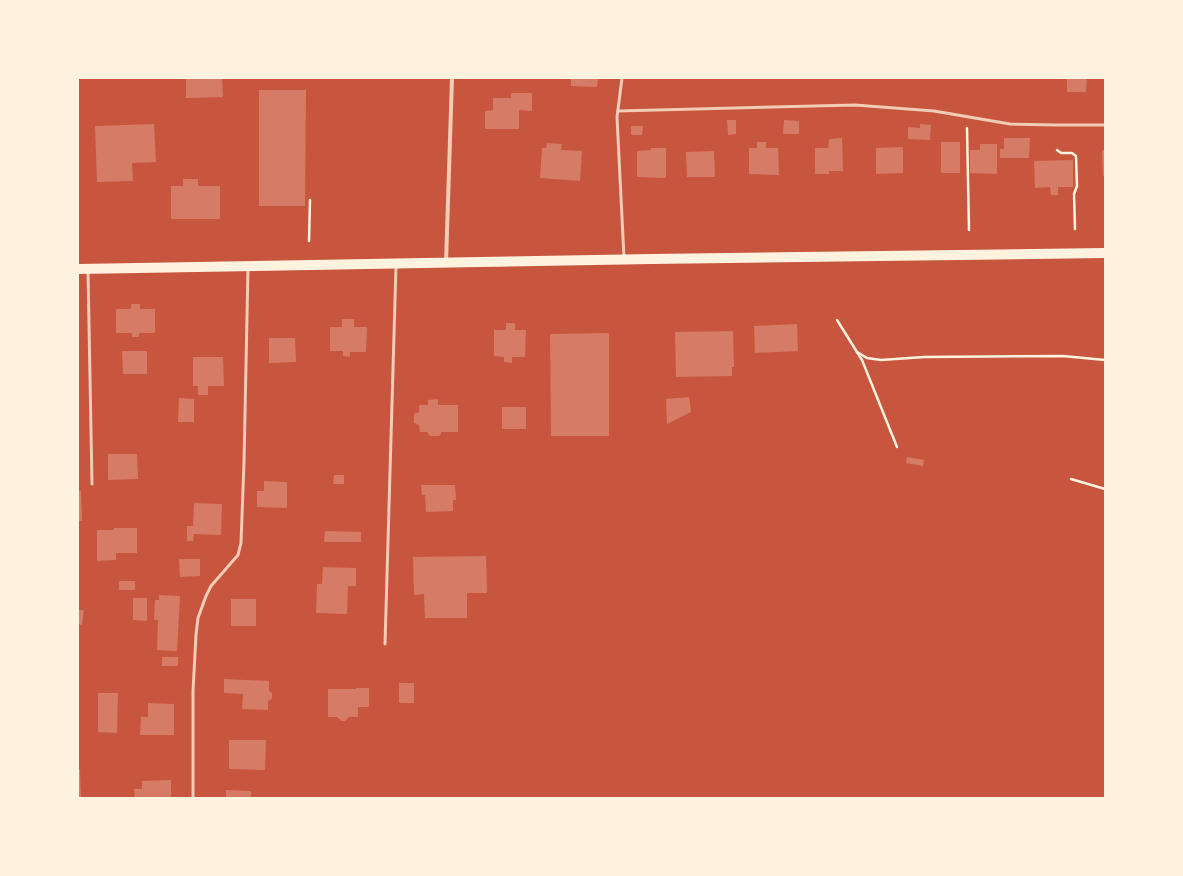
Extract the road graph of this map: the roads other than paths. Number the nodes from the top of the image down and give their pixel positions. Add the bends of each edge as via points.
1 (452, 78) edge
2 (622, 78) edge
3 (618, 111) junction
4 (1105, 125) edge
5 (1105, 253) edge
6 (624, 259) junction
7 (446, 263) junction
8 (396, 264) junction
9 (248, 266) junction
10 (83, 269) edge
11 (92, 484) dead end
12 (385, 644) dead end
13 (193, 798) edge

1 - 7 street
2 - 3 lane
3 - 4 lane via 855,105 934,111 1026,125
3 - 6 lane
5 - 6 main road
6 - 7 main road
7 - 8 main road
8 - 9 main road
8 - 12 lane
9 - 10 main road
9 - 13 lane via 241,543 238,555 211,586 198,618 193,691
10 - 11 lane

